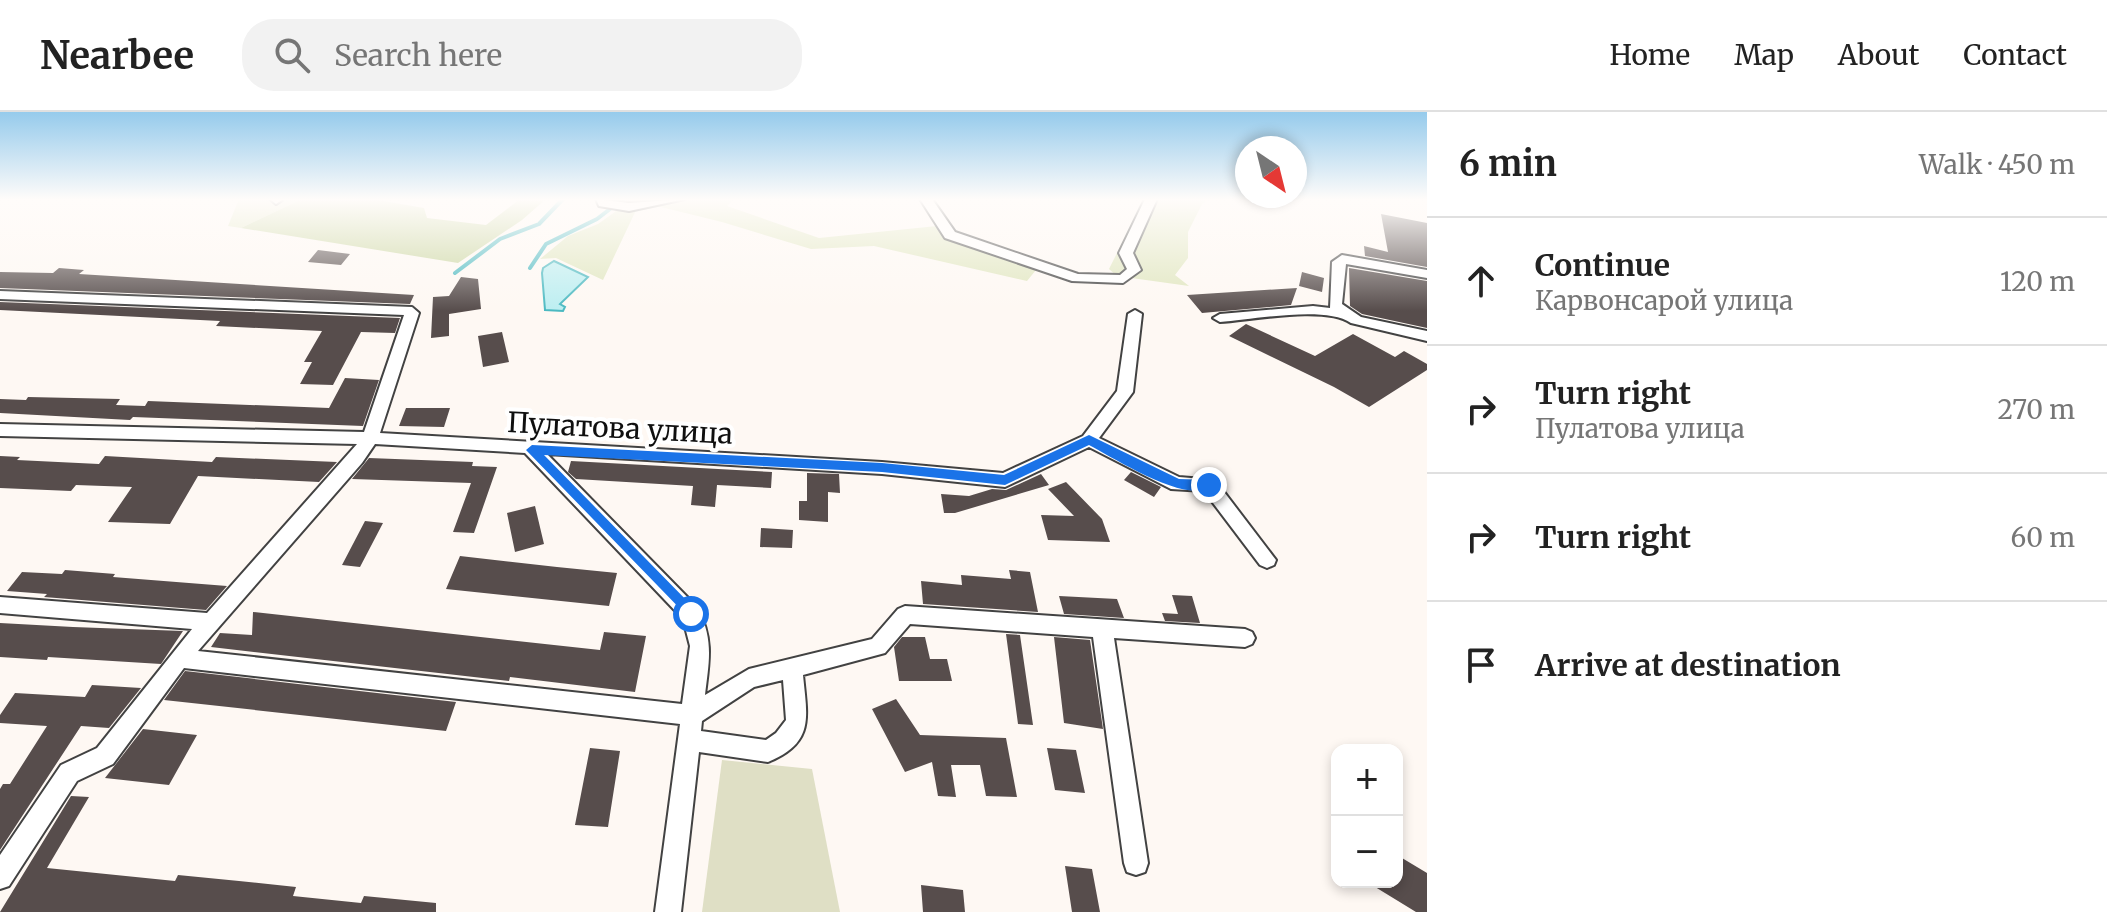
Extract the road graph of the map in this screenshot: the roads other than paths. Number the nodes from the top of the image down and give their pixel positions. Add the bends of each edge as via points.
1 (954, 236) edge
2 (1134, 236) edge
3 (1427, 274) edge
4 (0, 295) edge
5 (1135, 314) dead end
6 (1344, 314) junction
7 (1220, 318) dead end
8 (1427, 336) edge
9 (0, 430) edge
10 (370, 438) junction
11 (1089, 440) junction
12 (532, 450) junction
13 (1267, 560) dead end
14 (0, 605) edge
15 (211, 622) junction
16 (1102, 628) junction
17 (1245, 638) dead end
18 (179, 658) junction
19 (792, 668) junction
20 (693, 715) junction
21 (690, 740) junction
22 (1136, 863) dead end
23 (3, 869) edge
24 (668, 912) edge

1 - 2 street via 1077,278 1123,279 1134,270 1126,253
3 - 6 street via 1342,259 1335,305
4 - 10 street via 407,310 412,313
5 - 11 street, Пулатова улица via 1125,392
6 - 7 street via 1313,310
6 - 8 street
9 - 10 street, Пулатова улица
10 - 12 street, Пулатова улица
10 - 15 street
11 - 12 street, Пулатова улица via 1005,480 882,468
11 - 13 street via 1177,484 1209,485
12 - 20 street via 691,614 700,646
14 - 15 street
15 - 18 street
16 - 17 street
16 - 19 street via 905,615 878,647
16 - 22 street
18 - 20 street
18 - 23 street via 105,756 69,773
19 - 20 street via 749,679
19 - 21 street via 797,723 784,741 768,751
20 - 21 street
21 - 24 street

